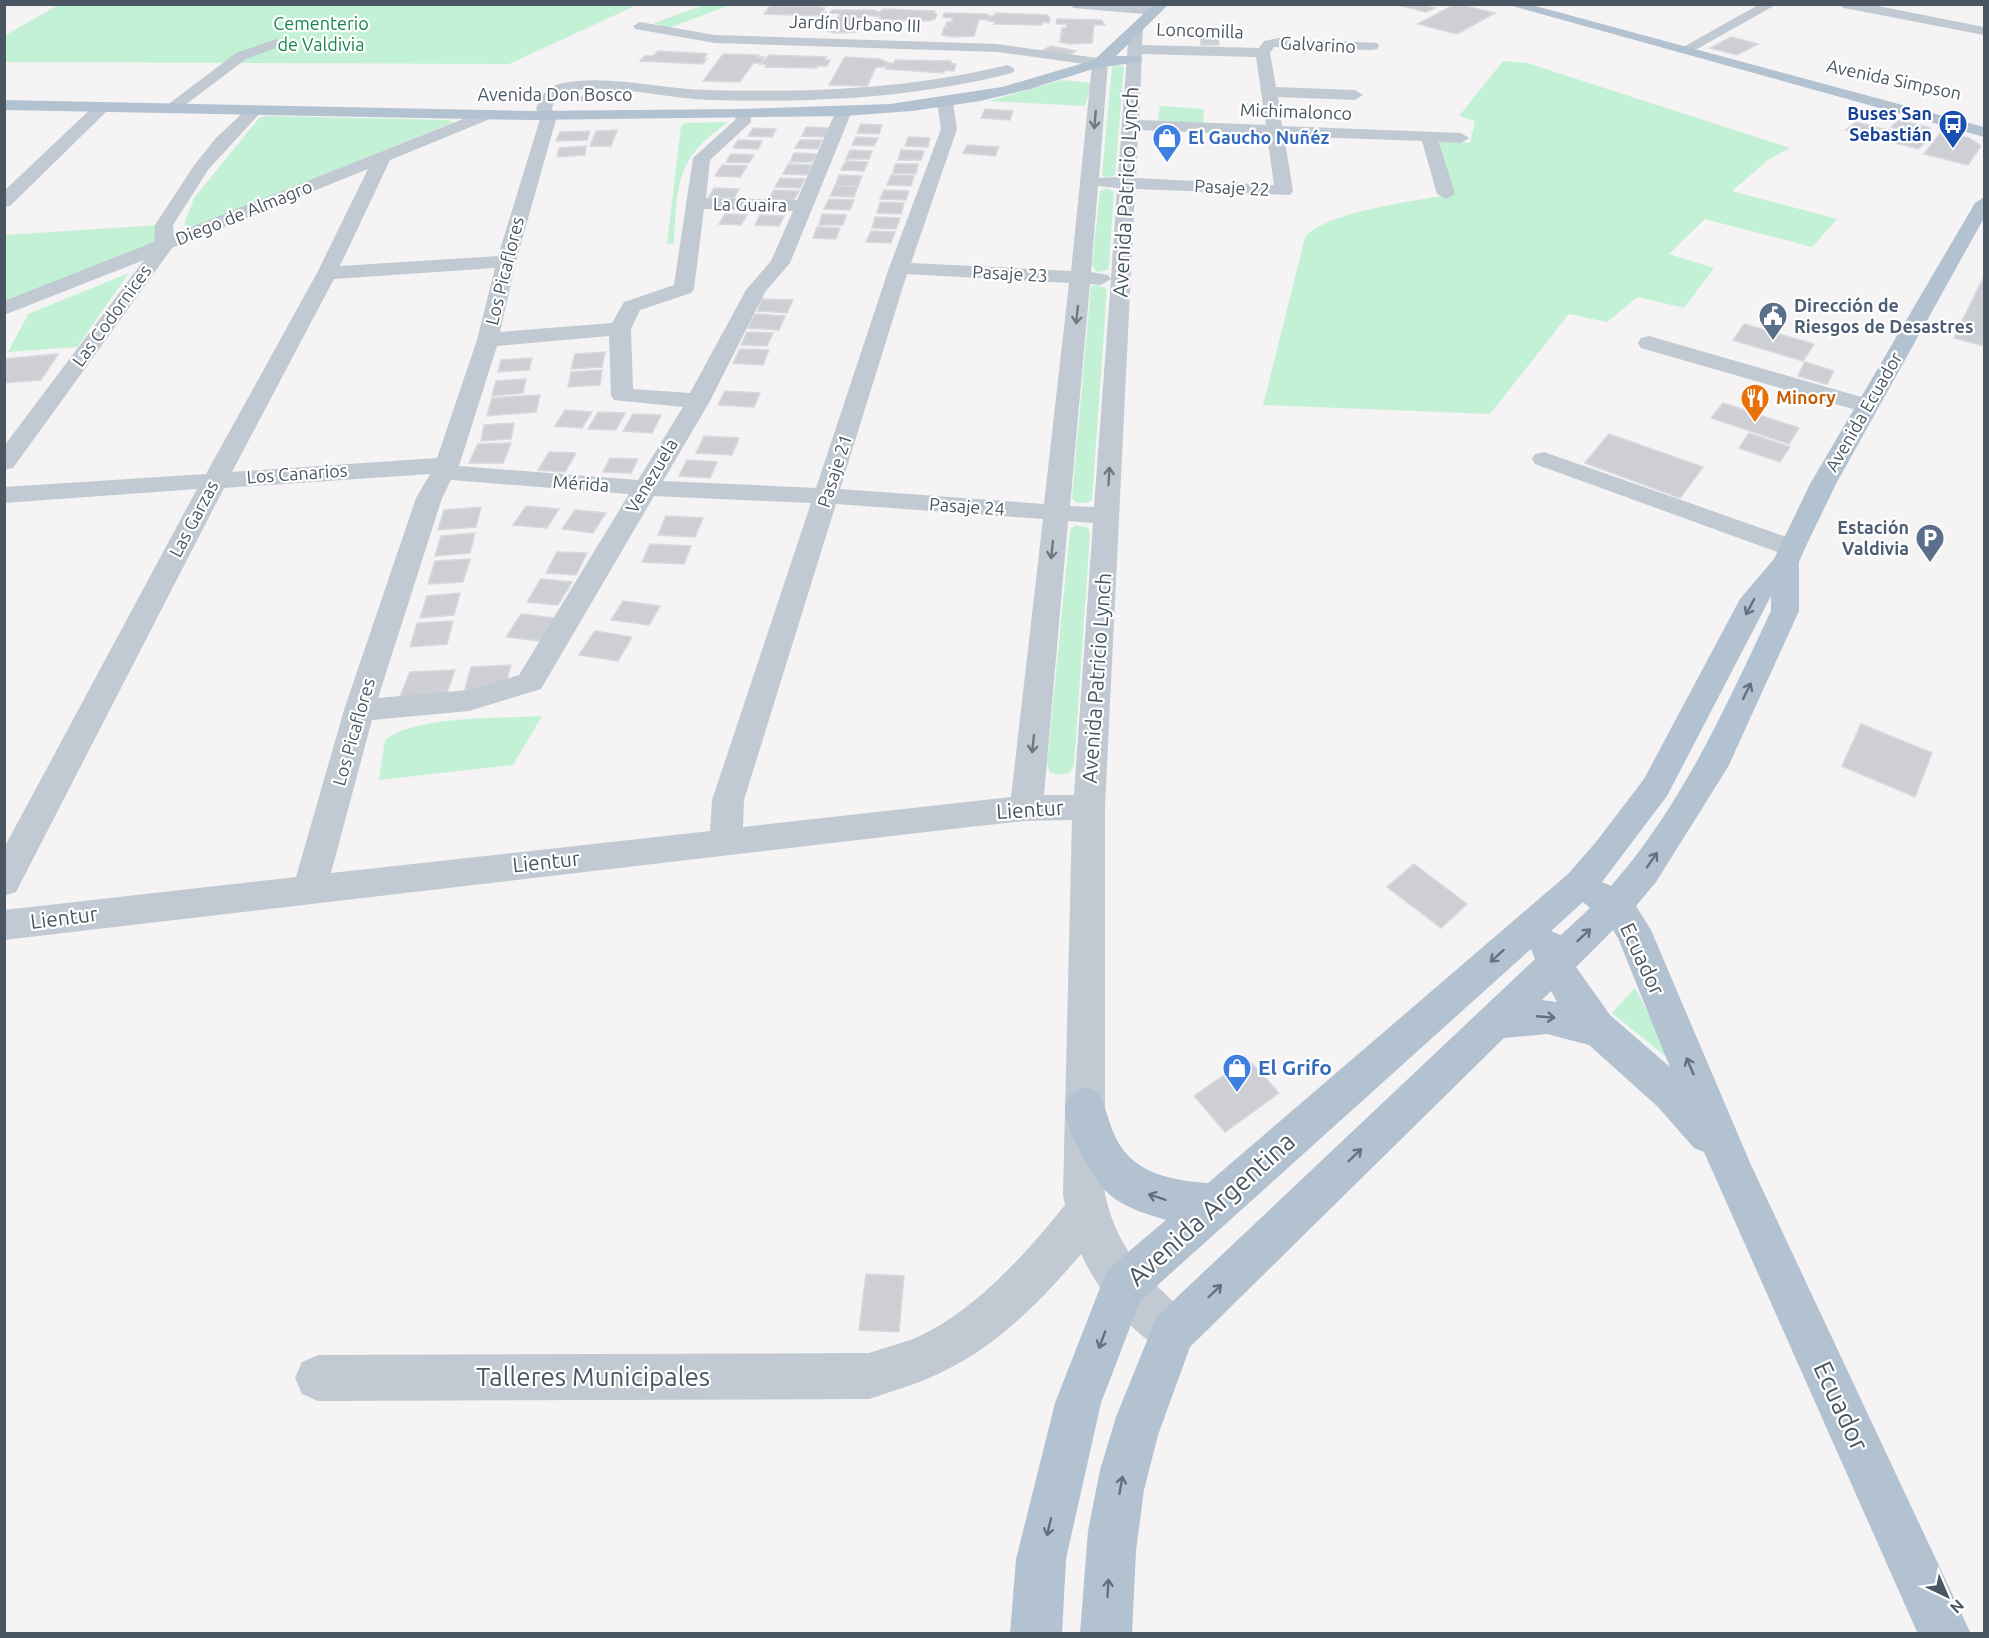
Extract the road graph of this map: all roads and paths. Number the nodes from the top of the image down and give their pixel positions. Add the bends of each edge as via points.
1 (1074, 4) edge
2 (1511, 4) edge
3 (1771, 4) edge
4 (1844, 4) edge
5 (1159, 8) edge
6 (640, 26) dead end
7 (1984, 31) edge
8 (1134, 36) junction
9 (276, 43) dead end
10 (1372, 46) dead end
11 (1685, 50) junction
12 (1268, 59) junction
13 (1100, 62) junction
14 (1007, 69) dead end
15 (1794, 79) junction
16 (1271, 92) junction
17 (1355, 95) dead end
18 (945, 102) junction
19 (4, 105) edge
20 (102, 107) junction
21 (170, 109) junction
22 (254, 111) junction
23 (843, 111) junction
24 (744, 113) junction
25 (484, 116) junction
26 (549, 116) junction
27 (1984, 119) edge
28 (1130, 125) junction
29 (1276, 131) junction
30 (1984, 132) edge
31 (1429, 137) junction
32 (1461, 138) dead end
33 (383, 156) junction
34 (1090, 181) junction
35 (1127, 182) junction
36 (1446, 194) dead end
37 (7, 196) edge
38 (694, 203) junction
39 (1984, 203) edge
40 (806, 206) junction
41 (164, 246) junction
42 (506, 261) junction
43 (899, 268) junction
44 (327, 273) junction
45 (1080, 278) junction
46 (1121, 280) junction
47 (4, 309) edge
48 (620, 329) junction
49 (488, 340) junction
50 (1649, 343) dead end
51 (698, 401) junction
52 (1867, 406) junction
53 (1544, 459) dead end
54 (4, 463) edge
55 (445, 468) junction
56 (214, 480) junction
57 (644, 488) junction
58 (4, 495) edge
59 (827, 496) junction
60 (1056, 514) junction
61 (1107, 516) junction
62 (1789, 555) junction
63 (359, 710) junction
64 (1089, 807) junction
65 (1026, 808) junction
66 (726, 842) junction
67 (4, 882) edge
68 (1580, 884) junction
69 (310, 888) junction
70 (1615, 906) junction
71 (1541, 917) junction
72 (4, 925) edge
73 (1553, 964) junction
74 (1489, 1026) junction
75 (1602, 1033) junction
76 (1085, 1106) junction
77 (1736, 1179) junction
78 (1215, 1205) junction
79 (1086, 1213) junction
80 (1123, 1286) junction
81 (1173, 1332) junction
82 (318, 1378) dead end
83 (1036, 1634) edge
84 (1106, 1634) edge
85 (1945, 1634) edge

1 - 8 street, Loncomilla
2 - 11 main road, Avenida Simpson
3 - 11 street
4 - 7 street
5 - 8 main road
6 - 13 street, Jardín Urbano III via 716,39 998,48
8 - 12 street, Loncomilla
8 - 13 main road, Avenida Don Bosco
8 - 13 main road, Avenida Don Bosco
8 - 28 street, Avenida Patricio Lynch
9 - 21 street via 241,56
10 - 12 street via 1279,42 1269,44
11 - 15 main road, Avenida Simpson
12 - 16 street, Pasaje 22
13 - 18 main road, Avenida Don Bosco via 1027,85
13 -> 34 street, Avenida Patricio Lynch
14 - 26 street, Los Picaflores via 955,83 863,93 697,94 636,87 572,86 556,90 547,98 544,109
15 - 27 main road, Avenida Simpson
15 - 30 main road, Avenida Simpson
16 - 17 street
16 - 29 street, Pasaje 22
18 - 23 main road, Avenida Don Bosco
18 - 43 street, Pasaje 21 via 949,129
19 - 20 main road, Avenida Don Bosco
20 - 21 main road, Avenida Don Bosco
20 - 37 street
21 - 22 main road, Avenida Don Bosco
22 - 25 main road, Avenida Don Bosco
22 - 41 street, Las Codornices via 201,168 164,225
23 - 24 main road, Avenida Don Bosco
23 - 40 street, Venezuela
24 - 26 main road, Avenida Don Bosco
24 - 38 street via 743,122 702,158
25 - 26 main road, Avenida Don Bosco
25 - 33 street, Diego de Almagro
26 - 42 street, Los Picaflores
28 - 29 street, Michimalonco
28 - 35 street, Avenida Patricio Lynch
29 - 31 street, Michimalonco
29 - 35 street, Pasaje 22 via 1284,191
31 - 32 street, Michimalonco
31 - 36 street
33 - 41 street, Diego de Almagro
33 - 44 street, Las Garzas
34 - 35 street, Pasaje 22
34 - 45 street, Avenida Patricio Lynch
35 - 46 street, Avenida Patricio Lynch
38 - 40 street, La Guaira
38 - 48 street via 684,289 631,306
39 - 52 main road, Avenida Ecuador
40 - 51 street, Venezuela via 780,263 756,290
41 - 47 street, Diego de Almagro
41 - 54 street, Las Codornices
42 - 44 street
42 - 49 street, Los Picaflores
43 - 45 street, Pasaje 23
43 - 59 street, Pasaje 21
44 - 56 street, Las Garzas
45 - 46 street, Pasaje 23
45 -> 60 street, Avenida Patricio Lynch
61 -> 46 street, Avenida Patricio Lynch
48 - 49 street
48 - 51 street via 622,395
49 - 55 street, Los Picaflores
50 - 52 street
51 - 57 street, Venezuela
52 - 62 main road, Avenida Ecuador
53 - 62 street
55 - 56 street, Los Canarios
55 - 57 street, Mérida
55 - 63 street, Los Picaflores via 429,498
56 - 58 street, Los Canarios
56 - 67 street, Las Garzas
57 - 59 street, Mérida
57 - 63 street, Venezuela via 530,682 503,695
59 - 60 street, Pasaje 24
59 - 66 street, Pasaje 21 via 728,800
60 - 61 street, Pasaje 24
60 -> 65 street, Avenida Patricio Lynch
61 - 64 street, Avenida Patricio Lynch
62 -> 68 main road, Avenida Ecuador via 1754,599 1674,753 1633,820
70 -> 62 main road, Avenida Ecuador via 1644,872 1712,767 1785,611
63 - 69 street, Los Picaflores
64 - 65 street, Lientur
64 - 76 street, Avenida Patricio Lynch
65 - 66 street, Lientur
66 - 69 street, Lientur
68 - 70 main road, Ecuador
68 - 71 main road
69 - 72 street, Lientur
73 -> 70 main road, Ecuador
77 -> 70 main road, Ecuador via 1632,930
71 - 73 main road, Ecuador
71 -> 78 main road, Avenida Argentina
73 - 74 main road
73 - 75 main road, Ecuador
74 -> 75 main road via 1525,1016 1546,1016
81 -> 74 main road
75 - 77 main road, Ecuador via 1644,1066 1697,1119
78 -> 76 main road via 1162,1200 1122,1179 1096,1145
76 - 79 street, Avenida Patricio Lynch
77 - 85 main road, Ecuador
78 - 80 main road, Avenida Argentina
79 - 80 street, Avenida Patricio Lynch via 1106,1260
79 - 82 street, Talleres Municipales via 1022,1288 982,1321 937,1352 869,1376
80 - 81 street, Avenida Patricio Lynch
80 -> 83 main road, Avenida Argentina via 1078,1403 1041,1559
84 -> 81 main road via 1111,1543 1124,1471 1138,1419

